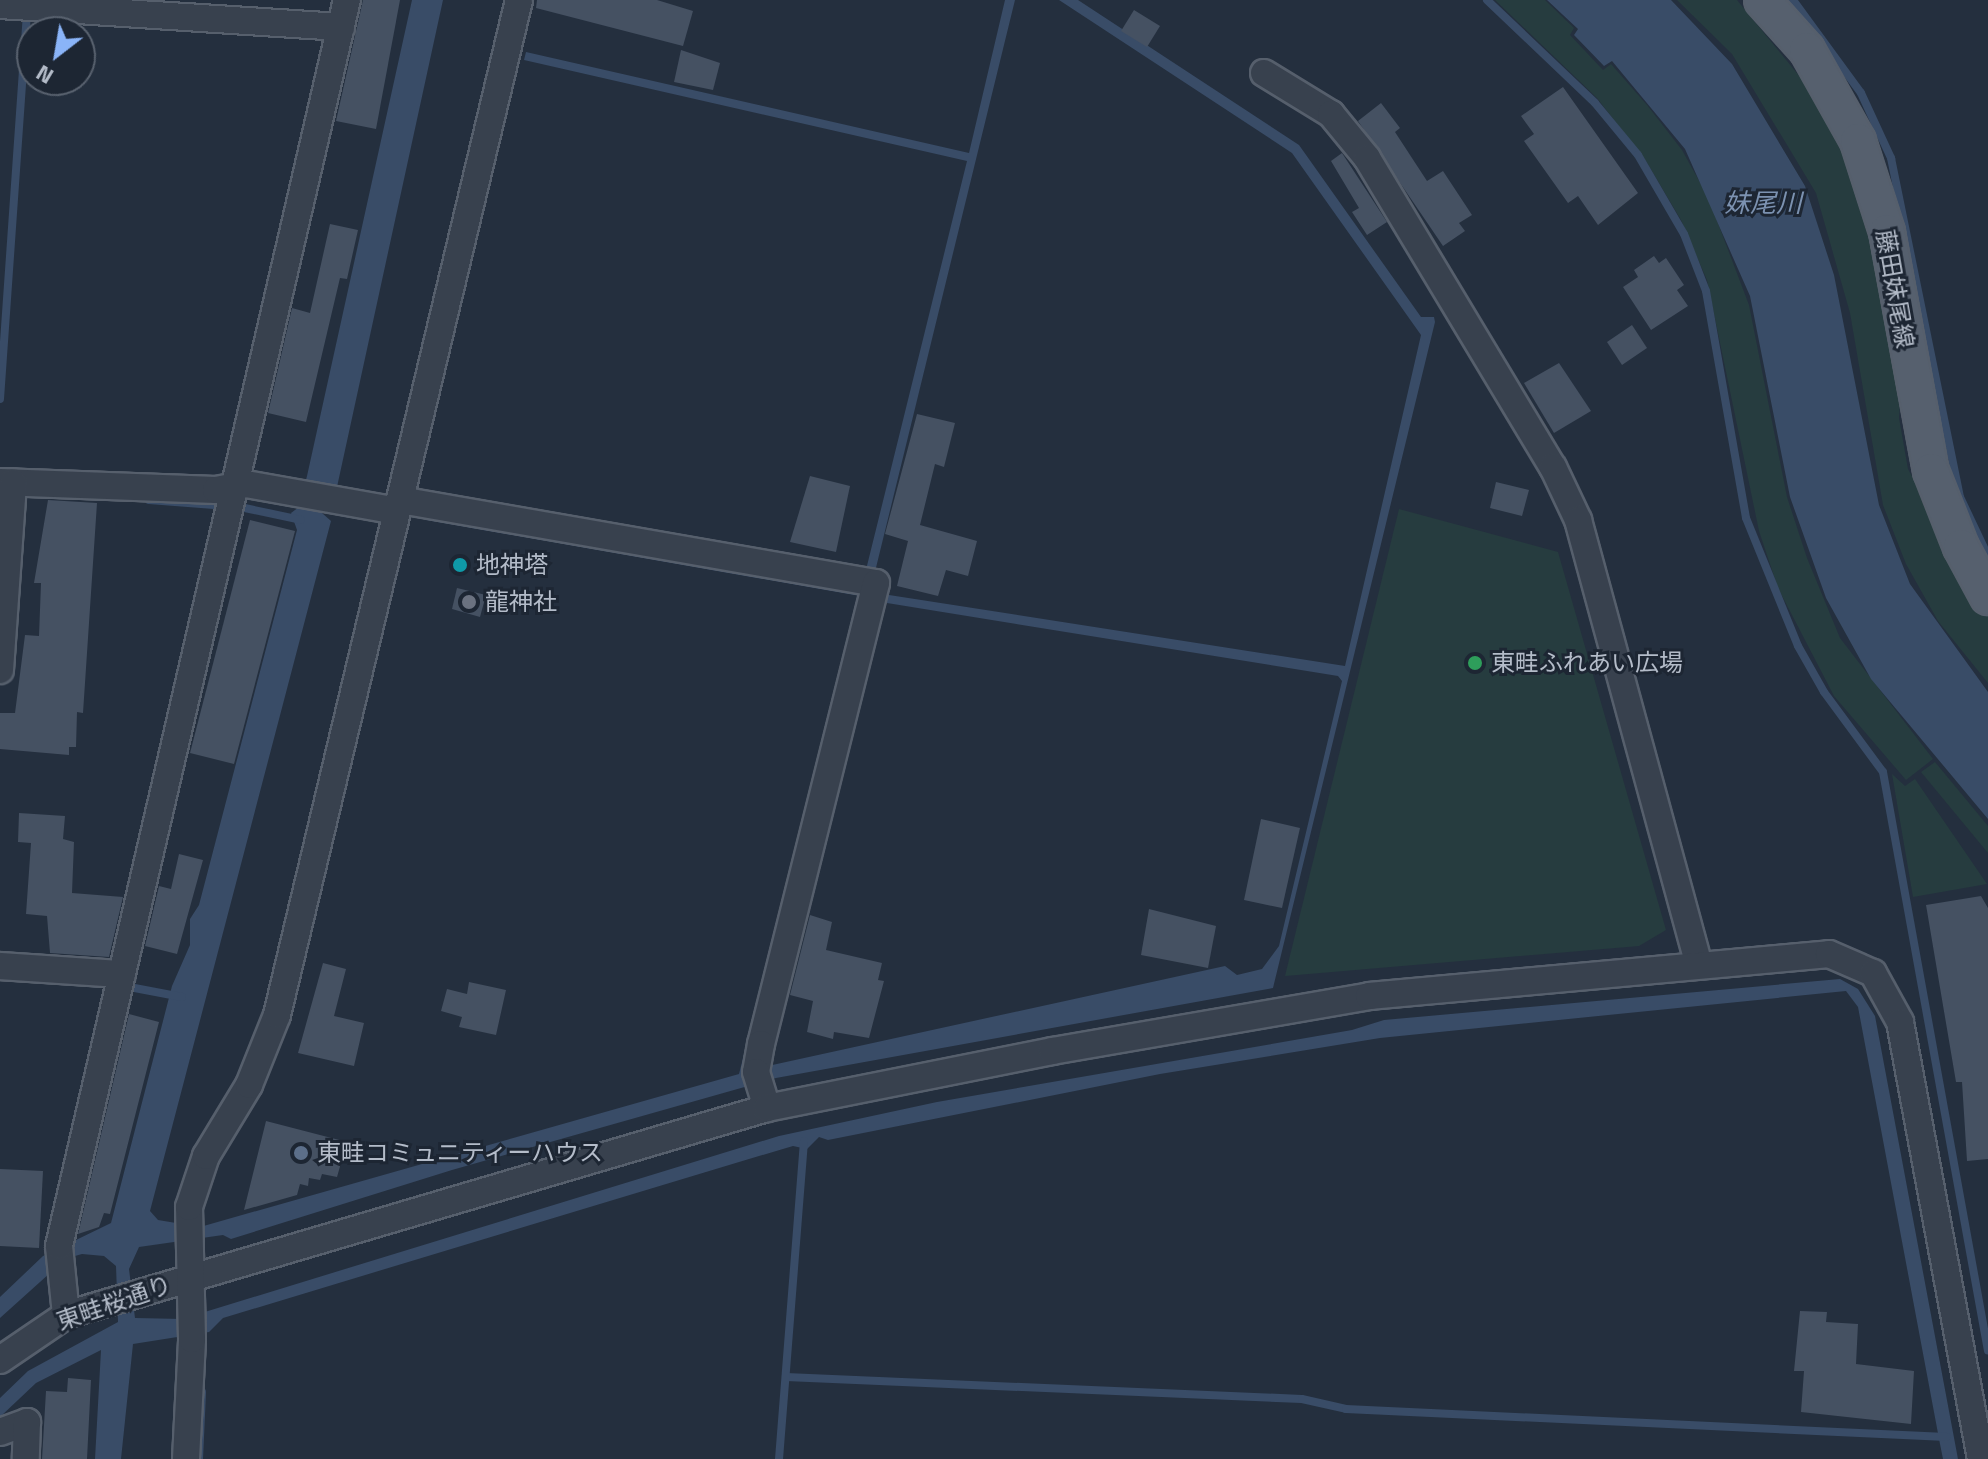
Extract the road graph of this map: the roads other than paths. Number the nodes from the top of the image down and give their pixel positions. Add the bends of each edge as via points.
1 (347, 0) edge
2 (519, 0) edge
3 (1762, 0) edge
4 (19, 6) edge
5 (341, 27) junction
6 (1264, 73) dead end
7 (8, 487) edge
8 (228, 499) junction
9 (398, 506) junction
10 (1986, 591) edge
11 (0, 670) edge
12 (1698, 962) junction
13 (0, 966) edge
14 (120, 983) junction
15 (761, 1088) junction
16 (191, 1277) junction
17 (66, 1315) junction
18 (0, 1360) edge
19 (0, 1432) edge
20 (26, 1459) edge
21 (186, 1459) edge
22 (1981, 1459) edge

1 - 5 street
2 - 9 street
3 - 10 main road, 藤田妹尾線 via 1807,50 1858,141 1887,232 1931,471
4 - 5 street
5 - 8 street
6 - 12 street via 1331,114 1367,158 1560,480 1583,534
7 - 8 street
7 - 11 street
8 - 9 street via 246,484
8 - 14 street
9 - 15 street via 870,587
9 - 16 street via 277,1015 259,1063 196,1179 187,1228
12 - 15 street, 東畦桜通り via 1268,1011
12 - 22 street, 東畦桜通り via 1829,954 1873,973 1889,994 1900,1022
13 - 14 street
14 - 17 street via 60,1258
15 - 16 street, 東畦桜通り
16 - 17 street, 東畦桜通り
16 - 21 street
17 - 18 street, 東畦桜通り
19 - 20 street via 27,1422

